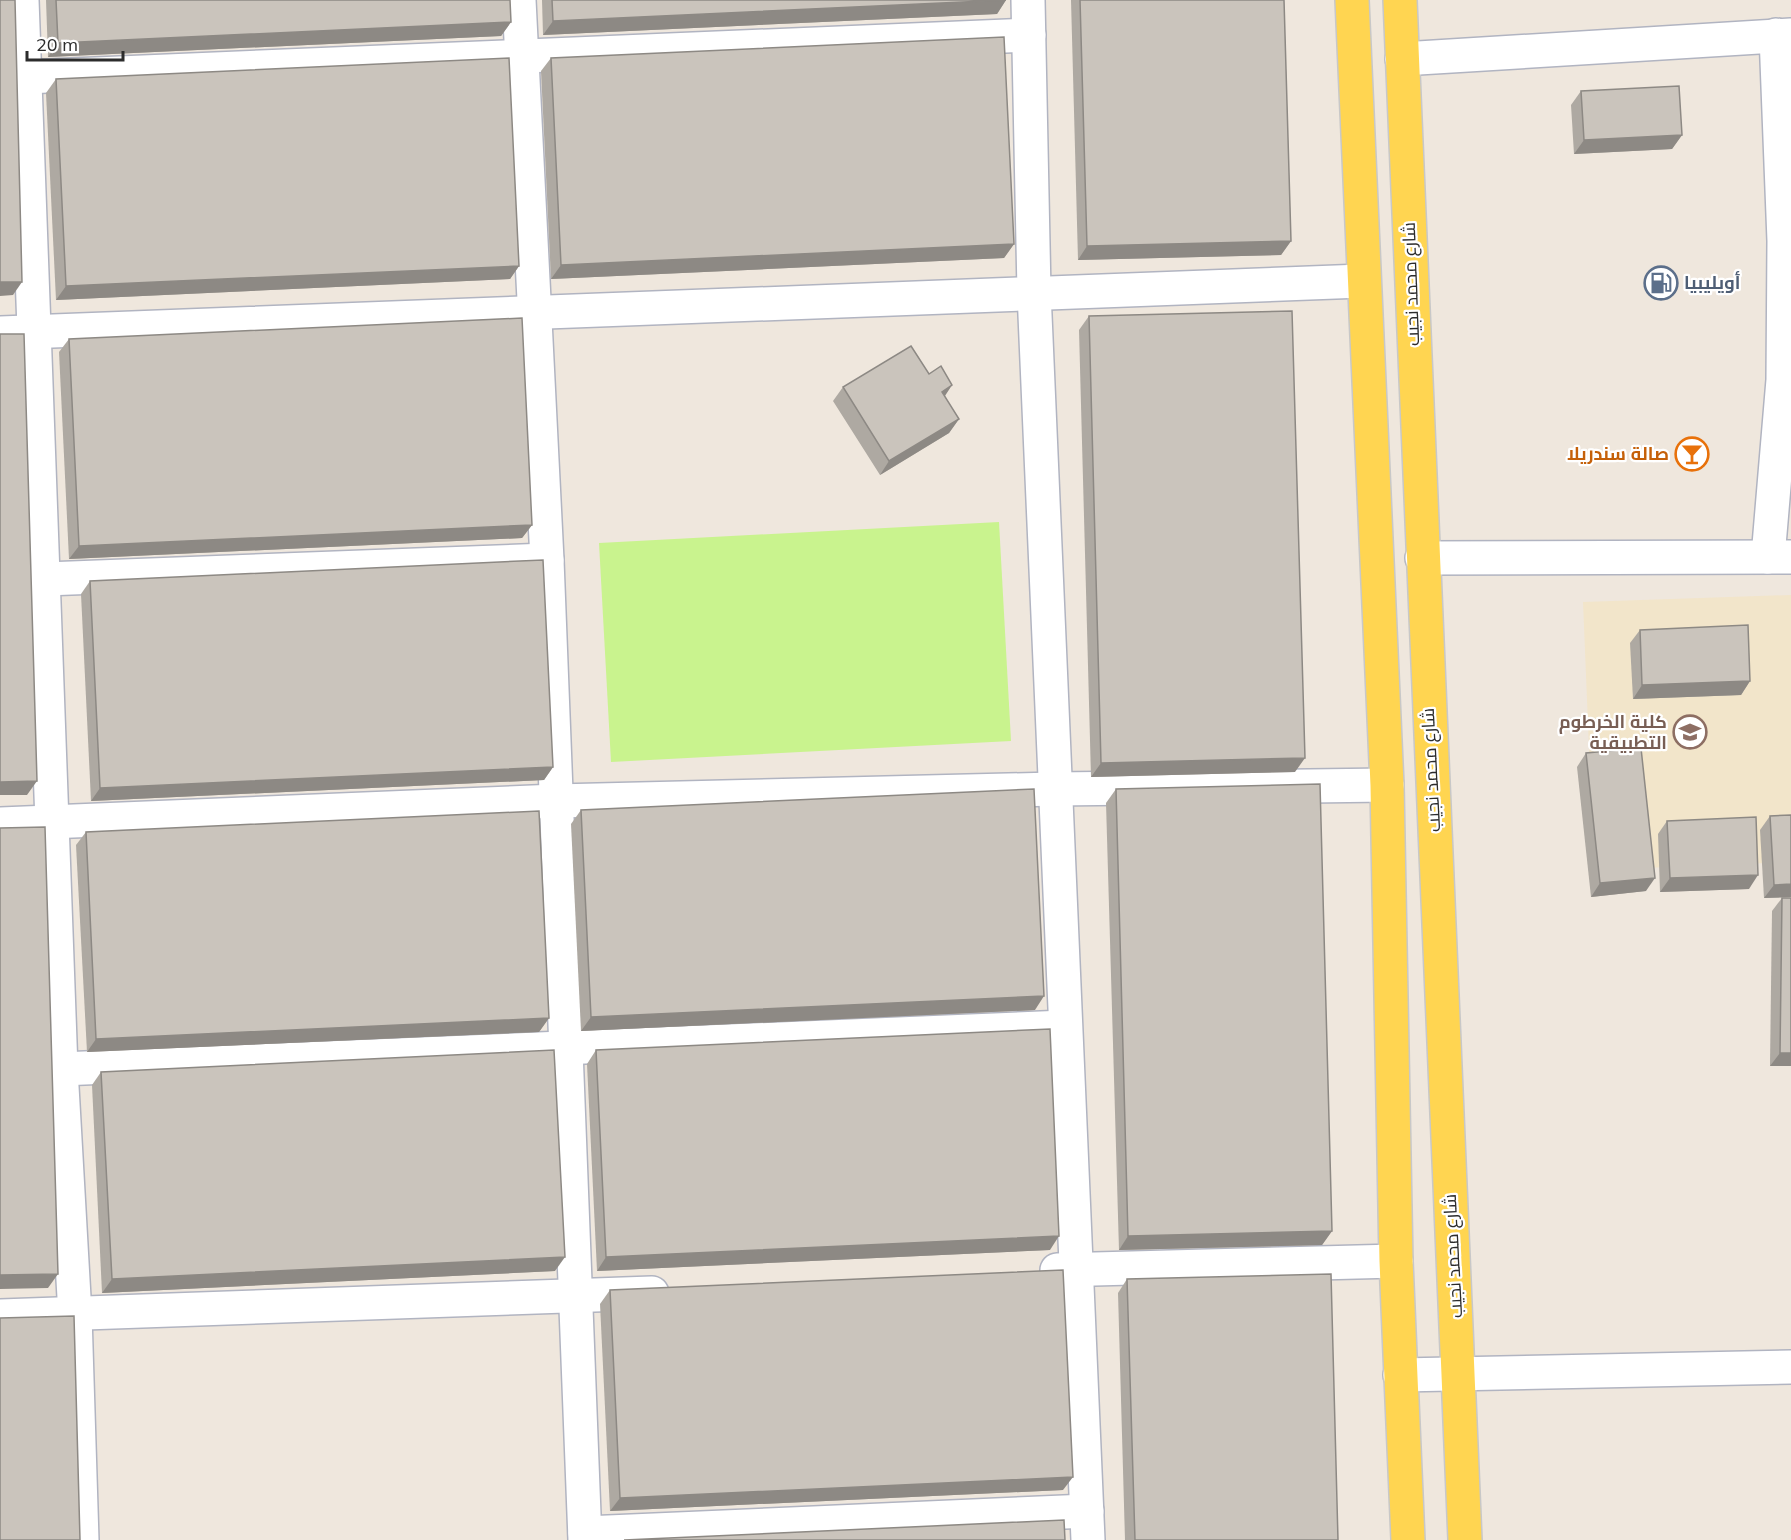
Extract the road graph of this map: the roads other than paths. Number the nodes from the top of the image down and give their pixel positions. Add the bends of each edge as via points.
1 (22, 0) edge
2 (519, 0) edge
3 (1028, 0) edge
4 (1352, 0) edge
5 (1400, 0) edge
6 (1029, 35) junction
7 (1784, 35) edge
8 (521, 57) junction
9 (1402, 58) junction
10 (24, 77) junction
11 (1362, 280) junction
12 (1034, 292) junction
13 (535, 314) junction
14 (0, 333) edge
15 (35, 333) junction
16 (1780, 557) edge
17 (1422, 558) junction
18 (547, 560) junction
19 (45, 579) junction
20 (1387, 785) junction
21 (1054, 789) junction
22 (556, 801) junction
23 (53, 823) junction
24 (0, 824) edge
25 (1065, 1027) junction
26 (566, 1046) junction
27 (61, 1069) junction
28 (1396, 1261) junction
29 (1077, 1269) junction
30 (1029, 1272) edge
31 (682, 1291) edge
32 (575, 1297) junction
33 (75, 1315) junction
34 (0, 1316) edge
35 (1791, 1367) edge
36 (1458, 1374) junction
37 (1400, 1375) junction
38 (1088, 1525) edge
39 (585, 1537) edge
40 (82, 1540) edge
41 (1408, 1540) edge
42 (1465, 1540) edge

1 - 10 street
2 - 8 street
3 - 6 street
4 - 11 main road
5 - 9 main road, شارع محمد نجيب
6 - 8 street
6 - 12 street
7 - 9 street
7 - 16 street
8 - 10 street
8 - 13 street
9 - 17 main road, شارع محمد نجيب
10 - 15 street
11 - 12 street
11 - 20 main road
12 - 13 street
12 - 21 street
13 - 15 street
13 - 18 street
14 - 15 street
15 - 19 street
16 - 17 street
17 - 36 main road, شارع محمد نجيب
18 - 19 street
18 - 22 street
19 - 23 street
20 - 21 street
20 - 28 main road
21 - 22 street
21 - 25 street
22 - 23 street
22 - 26 street
23 - 24 street
23 - 27 street
25 - 26 street
25 - 29 street
26 - 27 street
26 - 32 street
27 - 33 street
28 - 29 street
28 - 37 main road
29 - 30 street
29 - 38 street
31 - 32 street
32 - 33 street
32 - 39 street
33 - 34 street
33 - 40 street
35 - 36 street
36 - 37 street
36 - 42 main road, شارع محمد نجيب
37 - 41 main road
38 - 39 street

